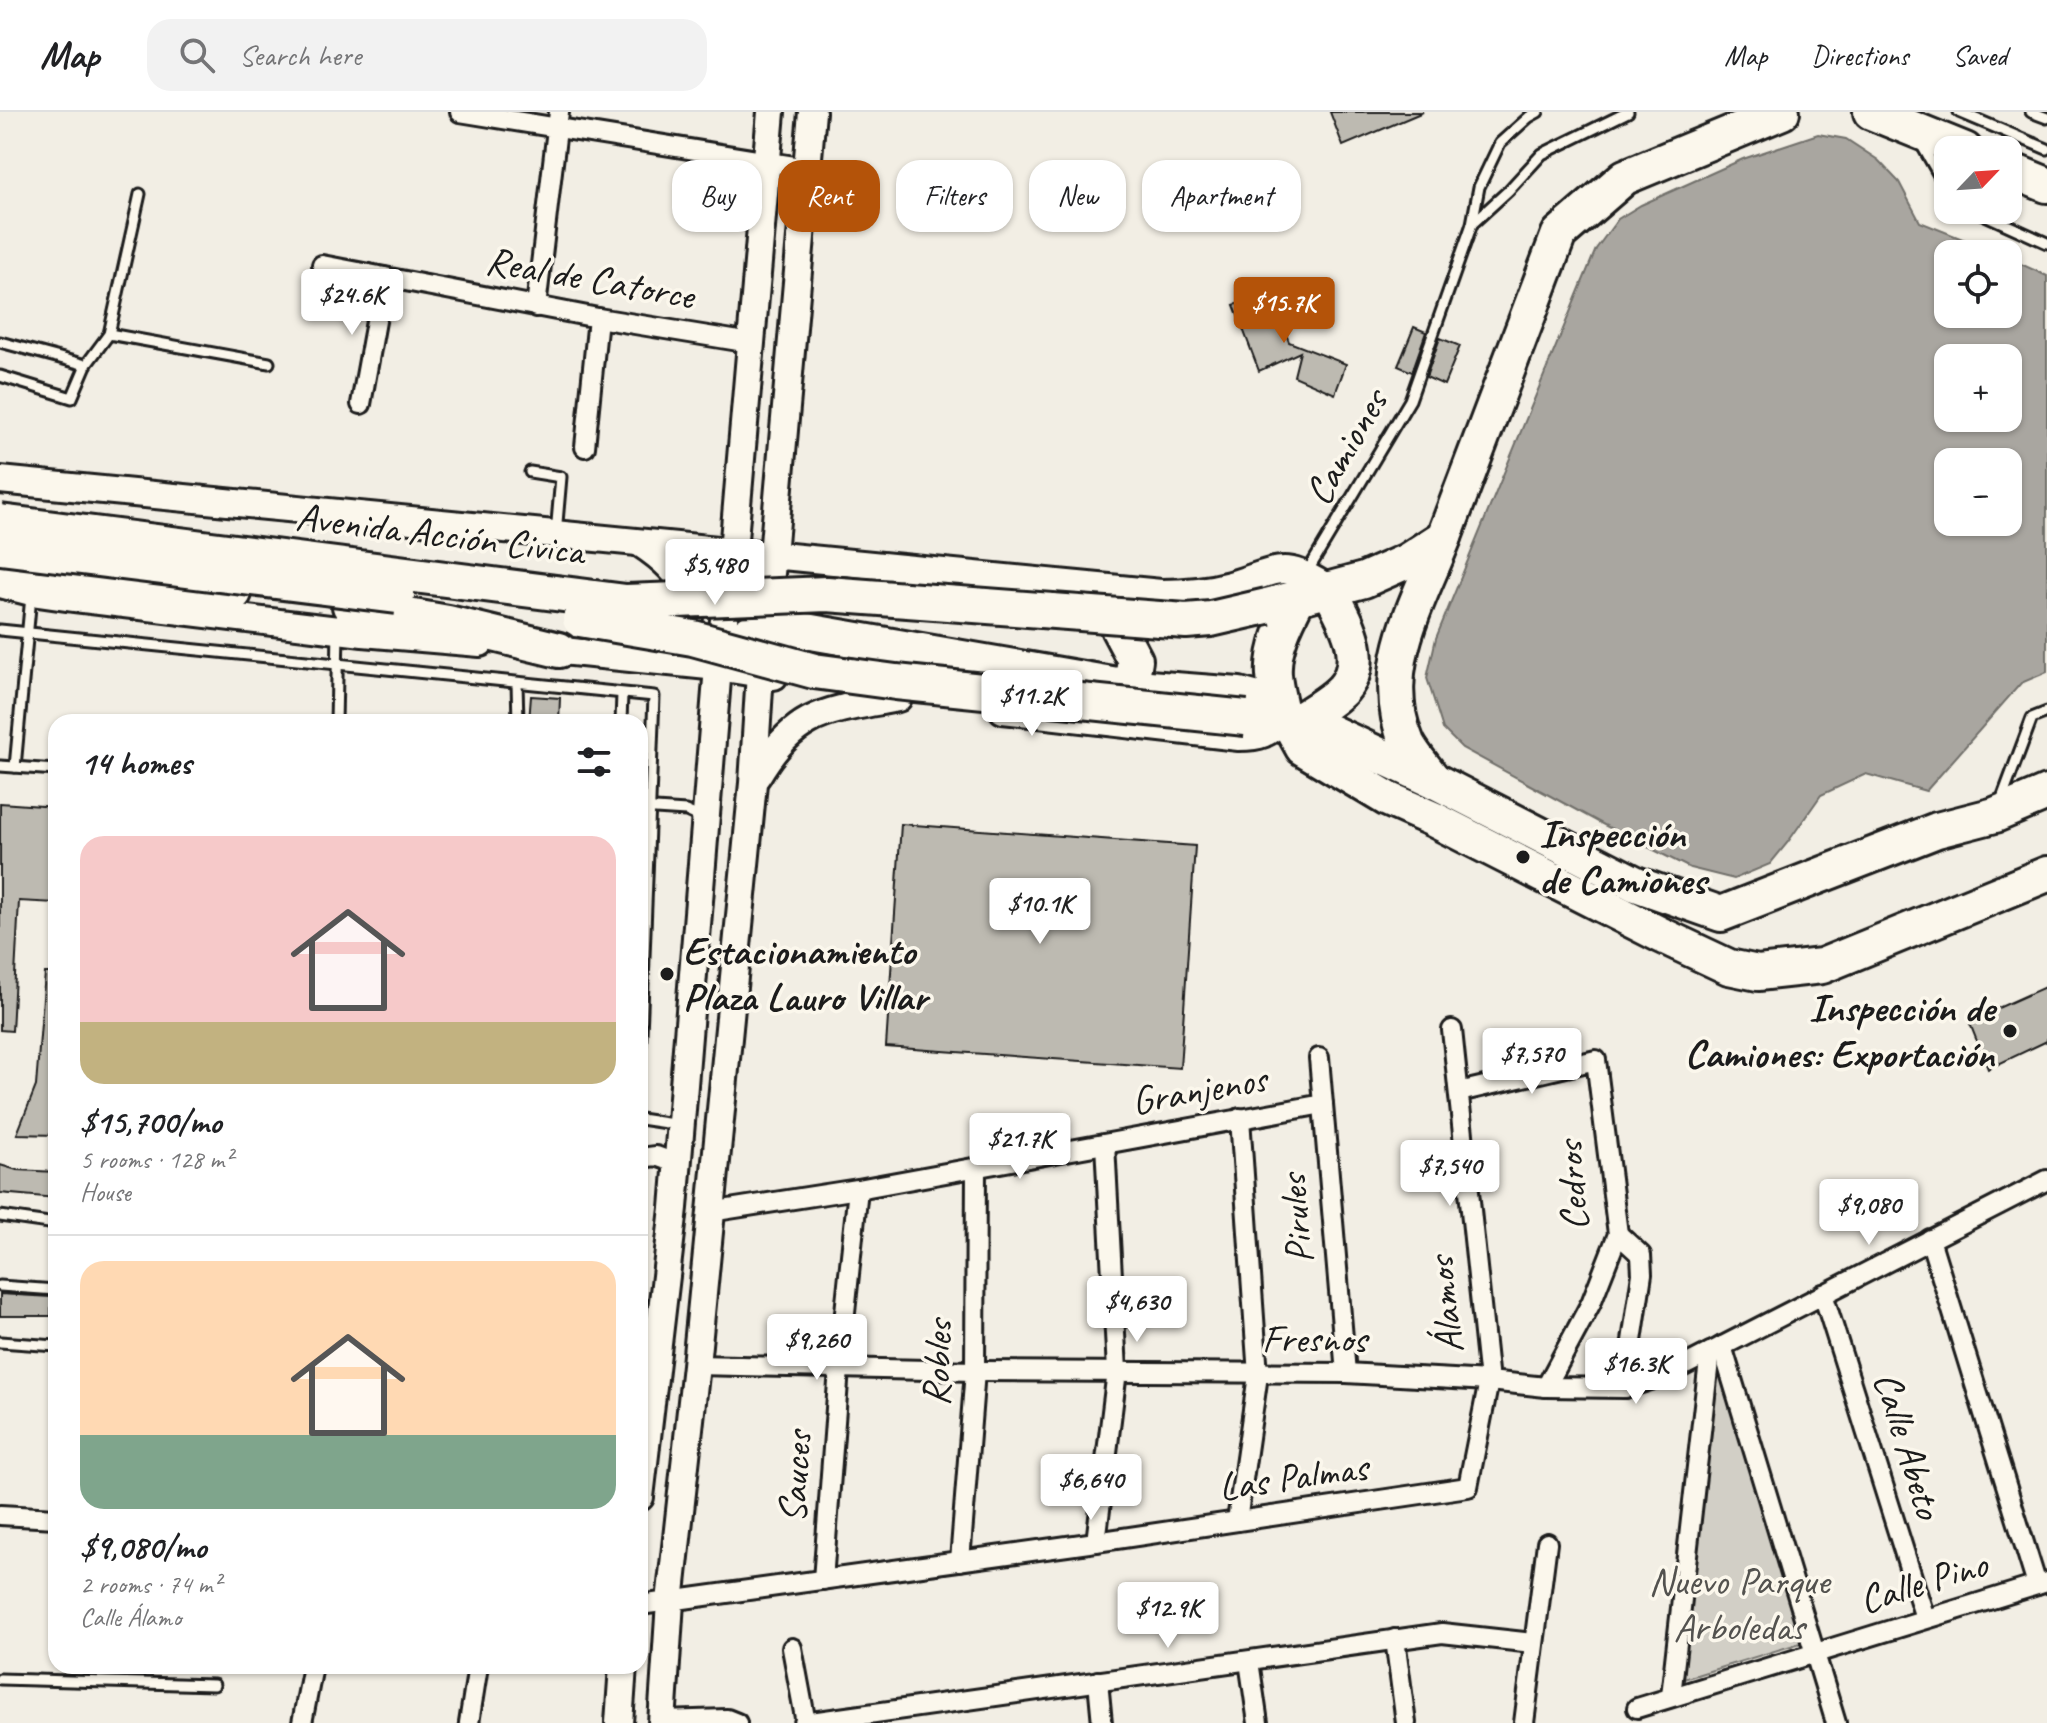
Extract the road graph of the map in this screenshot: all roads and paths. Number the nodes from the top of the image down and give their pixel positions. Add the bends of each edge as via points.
1 (460, 112) edge
2 (771, 112) edge
3 (812, 112) edge
4 (1538, 112) edge
5 (1628, 112) edge
6 (1782, 112) edge
7 (1871, 112) edge
8 (1959, 112) edge
9 (2031, 112) edge
10 (2047, 118) edge
11 (558, 120) edge
12 (1911, 126) junction
13 (1934, 136) edge
14 (2047, 149) edge
15 (808, 160) edge
16 (766, 161) junction
17 (778, 163) edge
18 (1934, 166) edge
19 (2022, 175) edge
20 (2047, 185) edge
21 (140, 194) dead end
22 (1472, 224) junction
23 (2005, 224) edge
24 (801, 232) edge
25 (2047, 243) edge
26 (322, 265) dead end
27 (384, 277) junction
28 (536, 307) junction
29 (598, 318) junction
30 (109, 334) junction
31 (0, 342) edge
32 (751, 343) junction
33 (269, 363) dead end
34 (86, 365) junction
35 (0, 376) edge
36 (361, 404) dead end
37 (585, 447) dead end
38 (530, 472) dead end
39 (0, 480) edge
40 (0, 522) edge
41 (556, 534) junction
42 (1444, 537) junction
43 (638, 542) junction
44 (0, 547) edge
45 (733, 551) junction
46 (773, 555) junction
47 (0, 566) edge
48 (0, 584) edge
49 (31, 592) junction
50 (1298, 597) junction
51 (767, 611) junction
52 (339, 628) junction
53 (1118, 628) junction
54 (0, 630) edge
55 (28, 633) junction
56 (559, 650) junction
57 (636, 659) junction
58 (336, 664) junction
59 (718, 667) junction
60 (760, 673) junction
61 (517, 683) junction
62 (1123, 686) junction
63 (624, 694) junction
64 (898, 698) junction
65 (2047, 712) edge
66 (336, 714) edge
67 (518, 714) edge
68 (624, 714) edge
69 (1290, 719) junction
70 (0, 766) edge
71 (15, 767) junction
72 (48, 769) edge
73 (648, 780) edge
74 (1433, 780) junction
75 (753, 783) junction
76 (708, 793) junction
77 (2047, 793) edge
78 (648, 808) edge
79 (686, 811) junction
80 (1995, 815) junction
81 (704, 839) junction
82 (2047, 874) edge
83 (1721, 914) junction
84 (1661, 935) junction
85 (1452, 1030) dead end
86 (1319, 1058) dead end
87 (1459, 1092) junction
88 (1323, 1104) junction
89 (1240, 1118) junction
90 (648, 1120) edge
91 (681, 1125) junction
92 (718, 1130) junction
93 (1105, 1144) junction
94 (648, 1157) edge
95 (678, 1164) junction
96 (976, 1167) junction
97 (2047, 1180) edge
98 (858, 1189) junction
99 (710, 1212) junction
100 (0, 1216) edge
101 (48, 1223) edge
102 (1618, 1234) junction
103 (1930, 1239) junction
104 (0, 1286) edge
105 (48, 1289) edge
106 (1823, 1294) junction
107 (0, 1342) edge
108 (48, 1345) edge
109 (1716, 1349) junction
110 (696, 1365) junction
111 (839, 1369) junction
112 (975, 1371) junction
113 (1117, 1371) junction
114 (1346, 1373) junction
115 (1258, 1375) junction
116 (1489, 1381) junction
117 (1546, 1387) junction
118 (1625, 1388) junction
119 (648, 1427) edge
120 (0, 1515) edge
121 (48, 1518) edge
122 (1237, 1521) junction
123 (1096, 1542) junction
124 (1547, 1543) dead end
125 (960, 1561) junction
126 (823, 1580) junction
127 (2042, 1583) edge
128 (670, 1602) junction
129 (648, 1604) edge
130 (1925, 1618) junction
131 (1395, 1639) junction
132 (1533, 1643) junction
133 (792, 1648) dead end
134 (1814, 1653) junction
135 (1249, 1661) junction
136 (311, 1674) edge
137 (477, 1674) edge
138 (622, 1674) edge
139 (0, 1679) edge
140 (1098, 1681) junction
141 (214, 1685) dead end
142 (1671, 1696) junction
143 (1637, 1708) dead end
144 (946, 1714) edge
145 (662, 1722) edge
146 (302, 1723) edge
147 (469, 1723) edge
148 (619, 1723) edge
149 (737, 1723) edge
150 (805, 1723) edge
151 (1102, 1723) edge
152 (1258, 1723) edge
153 (1406, 1723) edge
154 (1524, 1723) edge
155 (1836, 1723) edge

1 - 11 street
2 - 16 main road
3 - 15 main road
4 - 22 lane, Camiones via 1500,143 1479,187
5 - 22 lane via 1542,154
6 - 42 highway via 1625,177 1559,234
7 - 12 highway
8 - 14 lane
9 - 10 lane
11 - 16 street
11 - 28 street
12 - 13 highway
12 - 18 lane
16 - 17 street
16 - 32 main road
19 - 20 highway
21 - 30 lane
22 - 50 lane, Camiones via 1410,400
23 - 25 lane
24 - 46 main road
26 - 27 street, Real de Catorce
27 - 28 street, Real de Catorce
27 - 36 street
28 - 29 street, Real de Catorce
29 - 32 street, Real de Catorce
29 - 37 street
30 - 33 lane
30 - 34 lane
31 - 34 lane
32 - 45 main road
34 - 35 lane via 72,398
38 - 41 lane via 561,477
39 - 41 main road, Avenida Acción Civica
40 - 50 highway, Avenida Acción Civica, bridge via 626,602 827,594 1186,621
41 - 43 main road, Avenida Acción Civica
42 - 50 highway via 1364,580
42 - 74 highway via 1406,629 1394,695 1408,745
43 - 45 main road, Avenida Acción Civica
43 - 57 main road via 676,571 690,604 687,622 675,640
44 - 69 highway, Avenida Acción Civica, bridge via 620,624 841,675
45 - 46 main road, Avenida Acción Civica
45 - 51 highway
45 - 59 main road
46 - 50 main road, Avenida Acción Civica via 1161,593 1230,585 1275,569
46 - 51 main road
47 - 56 highway via 378,609
48 - 49 main road
49 - 52 main road
49 - 55 lane
50 - 53 highway via 1242,629 1202,633
50 - 69 highway via 1274,658 1274,677
50 - 69 highway via 1349,631 1355,659 1343,689
51 - 53 highway
51 - 59 highway
51 - 60 main road
51 - 62 highway
52 - 56 main road
52 - 58 lane
53 - 62 highway via 1135,660 1132,678
54 - 55 lane
55 - 58 lane
55 - 71 lane
56 - 57 main road
57 - 59 main road
58 - 61 lane
58 - 66 lane
59 - 60 main road
59 - 76 main road
60 - 64 main road
60 - 75 main road
61 - 63 lane
61 - 67 lane
62 - 69 highway via 1239,695
63 - 68 lane
63 - 73 lane via 654,696
64 - 69 main road via 1239,737 1258,737
64 - 75 main road via 834,710 800,725 773,749
65 - 80 lane via 2032,718
69 - 74 highway
69 - 84 highway via 1303,748 1346,775
70 - 71 lane
71 - 72 lane
74 - 83 highway via 1636,884
75 - 92 main road
76 - 79 lane
76 - 81 main road
77 - 80 highway
78 - 79 lane
79 - 81 lane via 695,815
80 - 83 highway via 1937,830
81 - 91 main road
82 - 84 highway via 1822,966 1758,973 1729,967
83 - 84 highway via 1680,933
85 - 87 street, Álamos
86 - 88 street, Pirules
87 - 102 street, Cedros via 1596,1060
87 - 116 street, Álamos
88 - 89 street, Granjenos
88 - 114 street, Pirules
89 - 93 street, Granjenos
89 - 115 street
90 - 91 lane
91 - 92 main road
91 - 95 main road
92 - 99 main road
93 - 96 street, Granjenos
93 - 113 street
94 - 95 street
95 - 119 main road
96 - 98 street, Granjenos
96 - 112 street, Robles
97 - 103 street, Fresnos
98 - 99 street, Granjenos
98 - 111 street, Sauces
99 - 110 main road
100 - 101 lane
102 - 117 street, Cedros via 1591,1303
102 - 118 street via 1641,1255 1642,1274
103 - 106 street, Fresnos
103 - 127 street
104 - 105 lane
106 - 109 street, Fresnos
106 - 130 street, Calle Abeto
107 - 108 lane
109 - 118 street, Fresnos via 1666,1375
109 - 134 street
109 - 142 street
110 - 111 street, Fresnos
110 - 128 main road
111 - 112 street, Fresnos
111 - 126 street, Sauces
112 - 113 street, Fresnos
112 - 125 street, Robles
113 - 115 street, Fresnos
113 - 123 street
114 - 115 street, Fresnos
114 - 116 street, Fresnos
115 - 122 street
116 - 117 street, Fresnos
116 - 122 street, Las Palmas via 1468,1487
117 - 118 street, Fresnos
120 - 121 street
122 - 123 street, Las Palmas
123 - 125 street, Las Palmas
124 - 132 street
125 - 126 street, Las Palmas
126 - 128 street, Las Palmas
127 - 130 street, Calle Pino
128 - 129 street, Las Palmas
128 - 145 main road
130 - 134 street, Calle Pino
131 - 132 street via 1442,1633
131 - 135 street
131 - 153 street
132 - 154 street
133 - 150 street
134 - 142 street, Calle Pino
134 - 155 street
135 - 140 street
135 - 152 street
136 - 146 street
137 - 147 street
138 - 148 main road
139 - 141 lane
140 - 144 street
140 - 151 street
142 - 143 street, Calle Pino
144 - 150 street
145 - 149 street

